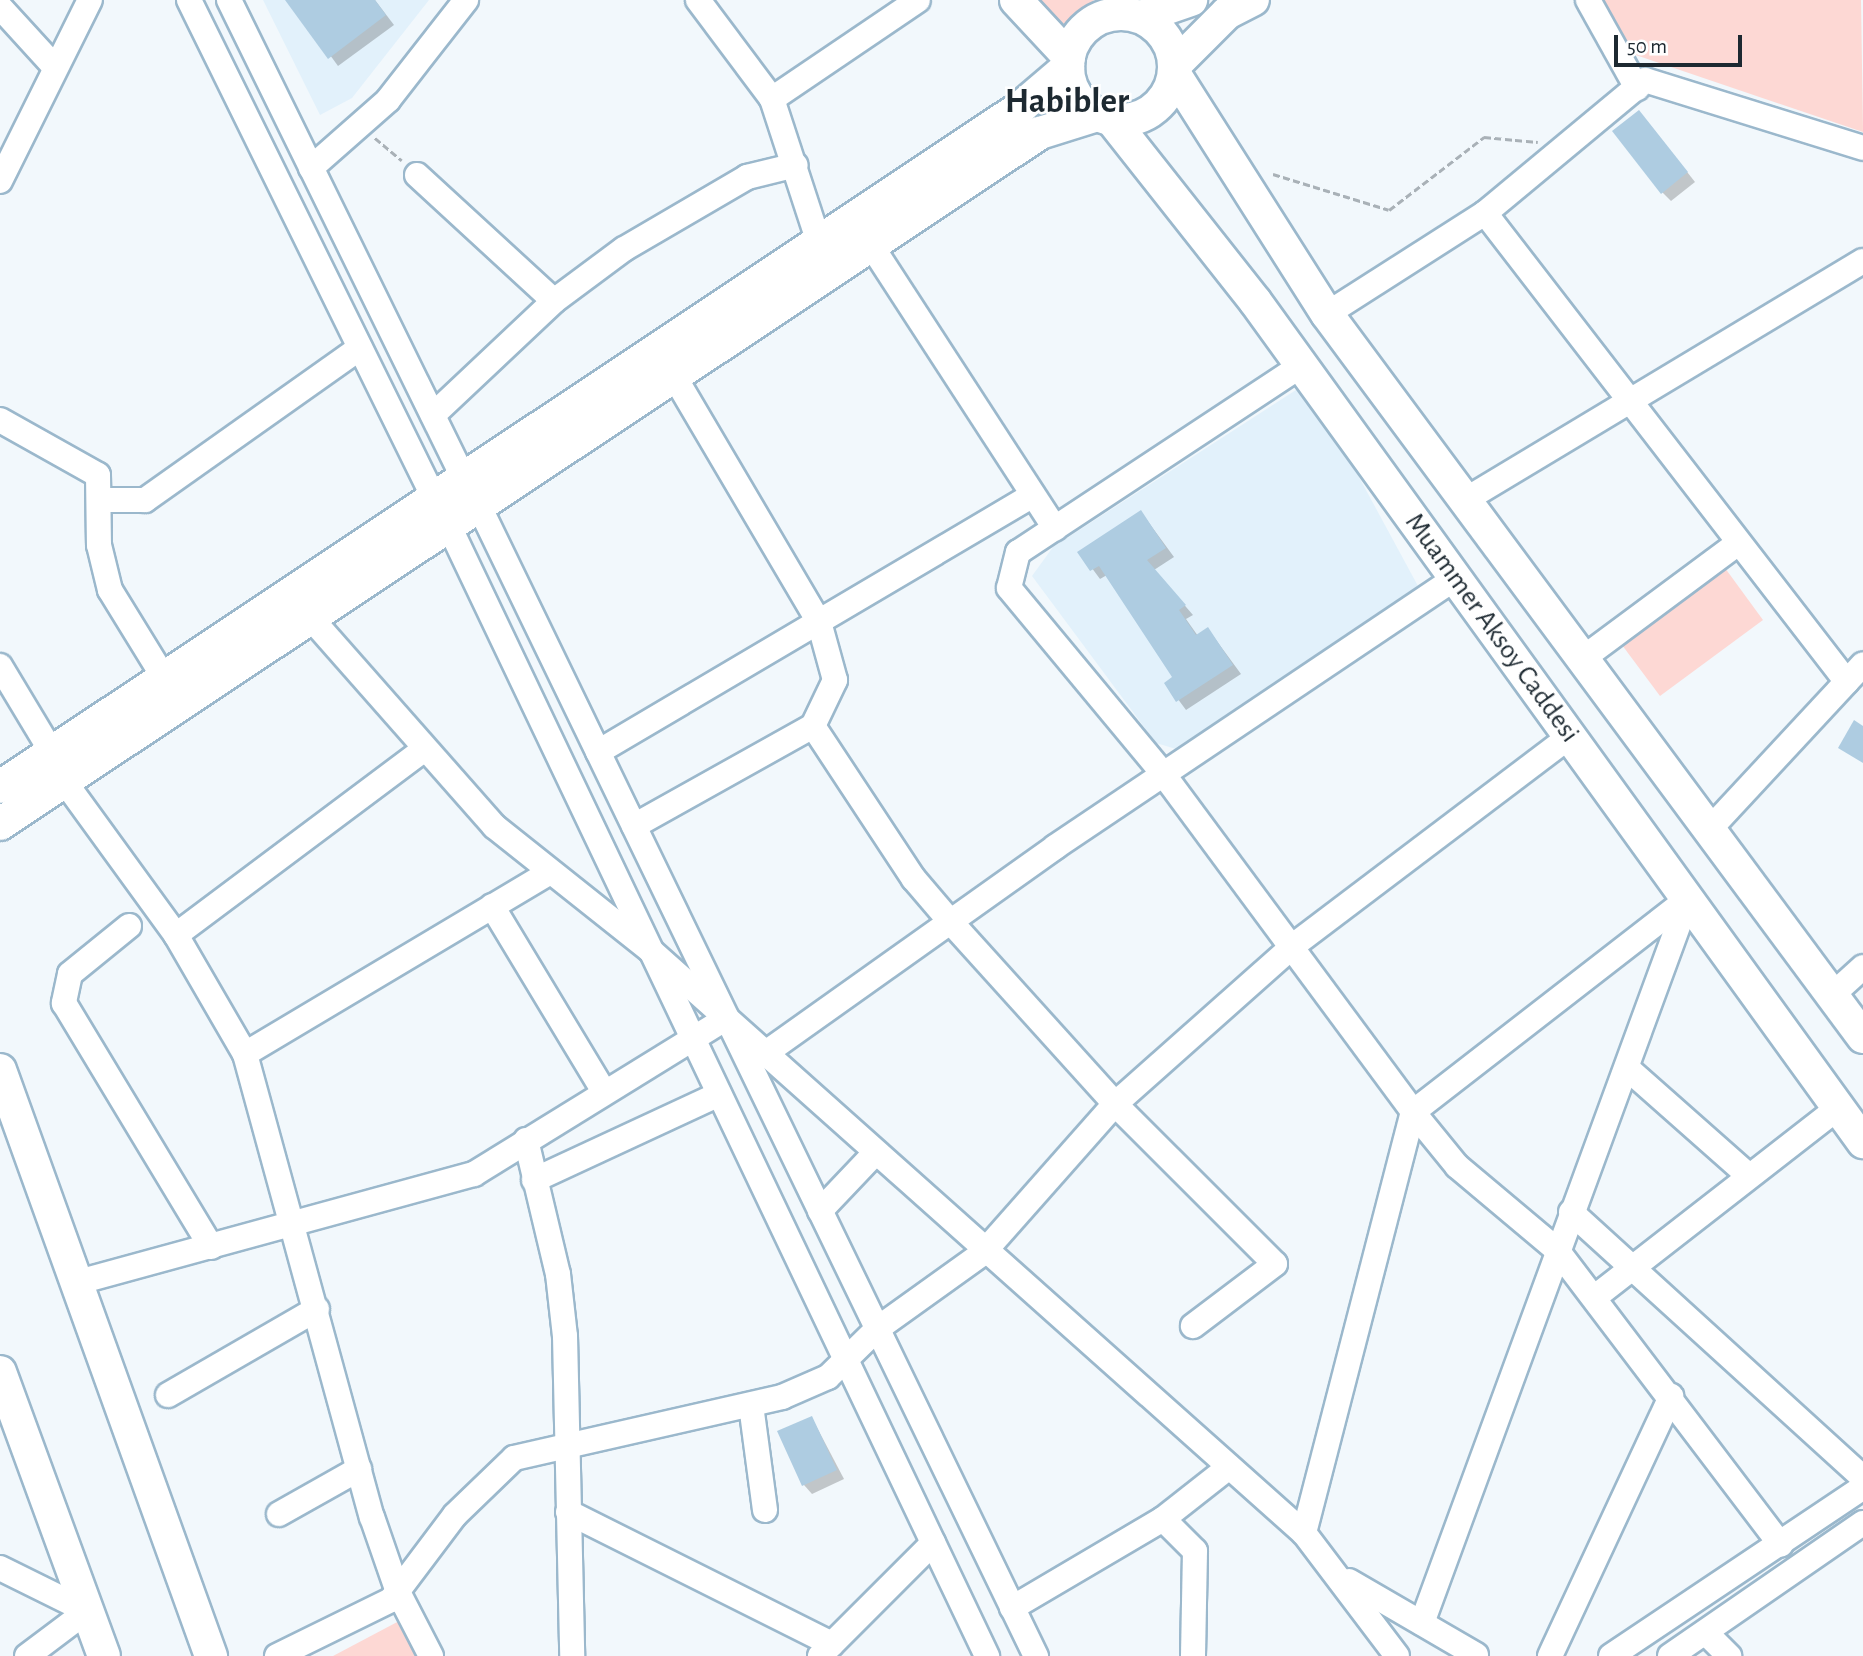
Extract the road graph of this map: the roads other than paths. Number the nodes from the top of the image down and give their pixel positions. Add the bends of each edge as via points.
1 (90, 0) edge
2 (189, 0) edge
3 (229, 0) edge
4 (466, 0) edge
5 (698, 0) edge
6 (918, 0) edge
7 (1016, 0) edge
8 (1191, 0) edge
9 (1252, 0) edge
10 (1588, 0) edge
11 (0, 7) edge
12 (1128, 10) edge
13 (1068, 62) junction
14 (53, 65) junction
15 (1175, 69) junction
16 (1637, 88) junction
17 (772, 99) junction
18 (1105, 118) junction
19 (1863, 148) edge
20 (796, 165) junction
21 (312, 168) junction
22 (417, 175) road end
23 (0, 181) edge
24 (1485, 214) junction
25 (818, 240) junction
26 (871, 245) junction
27 (1863, 261) edge
28 (554, 301) junction
29 (1327, 314) junction
30 (360, 348) junction
31 (1302, 365) junction
32 (674, 376) junction
33 (1627, 402) junction
34 (433, 415) junction
35 (0, 420) edge
36 (463, 477) junction
37 (1033, 495) junction
38 (434, 498) junction
39 (102, 500) junction
40 (1465, 500) junction
41 (479, 506) junction
42 (449, 526) junction
43 (1055, 528) junction
44 (1738, 543) junction
45 (1456, 578) junction
46 (309, 615) junction
47 (818, 621) junction
48 (1583, 659) junction
49 (0, 666) edge
50 (1855, 673) edge
51 (163, 676) junction
52 (813, 726) junction
53 (1570, 736) junction
54 (425, 749) junction
55 (597, 752) junction
56 (56, 765) junction
57 (1164, 775) junction
58 (0, 787) edge
59 (0, 824) edge
60 (634, 826) junction
61 (1709, 830) junction
62 (549, 873) junction
63 (1688, 899) junction
64 (492, 906) junction
65 (949, 920) junction
66 (129, 926) dead end
67 (176, 935) junction
68 (1294, 945) junction
69 (650, 950) junction
70 (1863, 967) edge
71 (1831, 996) junction
72 (727, 1018) junction
73 (691, 1035) junction
74 (1863, 1037) edge
75 (767, 1052) junction
76 (245, 1054) junction
77 (1627, 1068) junction
78 (0, 1070) edge
79 (603, 1090) junction
80 (719, 1094) junction
81 (1115, 1104) junction
82 (1839, 1107) junction
83 (1413, 1112) junction
84 (526, 1140) junction
85 (1863, 1142) edge
86 (875, 1153) junction
87 (1749, 1176) junction
88 (534, 1180) junction
89 (820, 1211) junction
90 (1571, 1212) junction
91 (296, 1225) junction
92 (211, 1247) junction
93 (1557, 1250) junction
94 (983, 1253) junction
95 (1632, 1268) junction
96 (75, 1283) junction
97 (1595, 1297) junction
98 (317, 1309) junction
99 (1193, 1326) dead end
100 (877, 1329) junction
101 (846, 1359) junction
102 (0, 1372) edge
103 (168, 1395) dead end
104 (1671, 1396) junction
105 (751, 1405) junction
106 (565, 1444) junction
107 (1229, 1467) junction
108 (359, 1469) junction
109 (1863, 1478) edge
110 (1863, 1487) edge
111 (765, 1510) dead end
112 (568, 1513) junction
113 (279, 1514) dead end
114 (1163, 1519) junction
115 (1863, 1523) edge
116 (1304, 1533) junction
117 (933, 1543) junction
118 (1781, 1545) junction
119 (0, 1568) edge
120 (1343, 1577) junction
121 (398, 1592) junction
122 (1012, 1608) junction
123 (87, 1611) junction
124 (1422, 1623) junction
125 (1706, 1633) junction
126 (826, 1650) edge
127 (27, 1656) edge
128 (104, 1656) edge
129 (211, 1656) edge
130 (277, 1656) edge
131 (431, 1656) edge
132 (572, 1656) edge
133 (987, 1656) edge
134 (1035, 1656) edge
135 (1193, 1656) edge
136 (1397, 1656) edge
137 (1476, 1656) edge
138 (1550, 1656) edge
139 (1611, 1656) edge
140 (1670, 1656) edge
141 (1730, 1656) edge

1 - 14 street
2 - 30 street
3 - 21 street
4 - 21 street via 362,126
5 - 17 street
6 - 17 street
7 - 13 main road
8 - 12 main road
9 - 15 main road via 1227,13
10 - 16 street
11 - 14 street
12 - 13 main road via 1091,23
12 - 15 main road via 1165,36
13 - 18 main road via 1076,95
13 - 25 main road via 1021,107
14 - 23 street
15 - 18 main road via 1157,108
15 - 29 main road, Muammer Aksoy Caddesi
16 - 19 street via 1655,79
16 - 24 street
17 - 20 street
18 - 26 main road via 1040,133
18 - 31 main road, Muammer Aksoy Caddesi
20 - 25 street
20 - 28 street via 747,177 624,249
21 - 34 street
22 - 28 street
24 - 29 street
24 - 33 street
25 - 36 main road
26 - 32 main road
26 - 37 street
27 - 33 street
28 - 34 street
29 - 40 main road, Muammer Aksoy Caddesi
30 - 38 street
30 - 39 street via 145,500
31 - 43 street
31 - 45 main road, Muammer Aksoy Caddesi
32 - 41 main road
32 - 47 street
33 - 40 street
33 - 44 street
34 - 36 street
35 - 39 street via 93,470
36 - 38 main road
37 - 43 street
37 - 47 street
38 - 51 main road
39 - 51 street via 99,545 110,590
40 - 48 main road, Muammer Aksoy Caddesi
41 - 42 main road
41 - 55 street
42 - 46 main road
42 - 69 street
43 - 57 street via 1018,552 1009,588
44 - 48 street
44 - 50 street
45 - 53 main road, Muammer Aksoy Caddesi
45 - 57 street
46 - 54 street
46 - 56 main road
47 - 52 street via 835,680
47 - 55 street
48 - 61 main road, Muammer Aksoy Caddesi
49 - 56 street
50 - 61 street
51 - 56 main road
52 - 60 street
52 - 65 street via 914,878
53 - 63 main road, Muammer Aksoy Caddesi
53 - 68 street
54 - 62 street via 495,826
54 - 67 street
55 - 60 street
56 - 58 main road
56 - 59 main road
56 - 67 street
57 - 65 street
57 - 68 street
60 - 72 street
61 - 71 main road, Muammer Aksoy Caddesi
62 - 64 street
62 - 69 street
63 - 77 street
63 - 82 main road, Muammer Aksoy Caddesi
63 - 83 street
64 - 76 street
64 - 79 street
65 - 75 street
65 - 81 street
66 - 92 street via 74,969 64,1003
67 - 76 street
68 - 81 street
68 - 83 street
69 - 72 street
69 - 73 street
70 - 71 street
71 - 74 main road, Muammer Aksoy Caddesi
72 - 73 street
72 - 75 street
72 - 89 street
73 - 79 street
73 - 80 street
75 - 86 street
76 - 91 street
77 - 87 street
77 - 90 street
78 - 96 main road
79 - 84 street
80 - 88 street
80 - 101 street
81 - 94 street
81 - 99 street via 1275,1264
82 - 85 main road, Muammer Aksoy Caddesi
82 - 87 street
83 - 93 street via 1457,1166
83 - 116 street
84 - 88 street
84 - 91 street via 474,1174
86 - 89 street
86 - 94 street
87 - 95 street
88 - 106 street via 558,1274
89 - 100 street
90 - 93 street
90 - 95 street
91 - 92 street
91 - 98 street
92 - 96 street
93 - 97 street
93 - 124 street
94 - 100 street
94 - 107 street
95 - 97 street
95 - 109 street
96 - 129 main road
97 - 104 street
98 - 103 street
98 - 108 street
100 - 101 street
100 - 122 street
101 - 105 street via 810,1388
101 - 117 street
102 - 123 main road
104 - 118 street
104 - 138 street
105 - 106 street
105 - 111 street
106 - 112 street
106 - 121 street via 514,1458 456,1515
107 - 114 street
107 - 116 street
108 - 113 street
108 - 121 street
110 - 118 street
112 - 126 street
112 - 132 street
114 - 122 street
114 - 135 street via 1195,1551
115 - 125 street
116 - 120 street
117 - 126 street
117 - 133 street
118 - 139 street
119 - 123 street
120 - 124 street
120 - 136 street
121 - 130 street
121 - 131 street
122 - 134 street
123 - 127 street
123 - 128 main road
124 - 137 street
125 - 140 street
125 - 141 street

